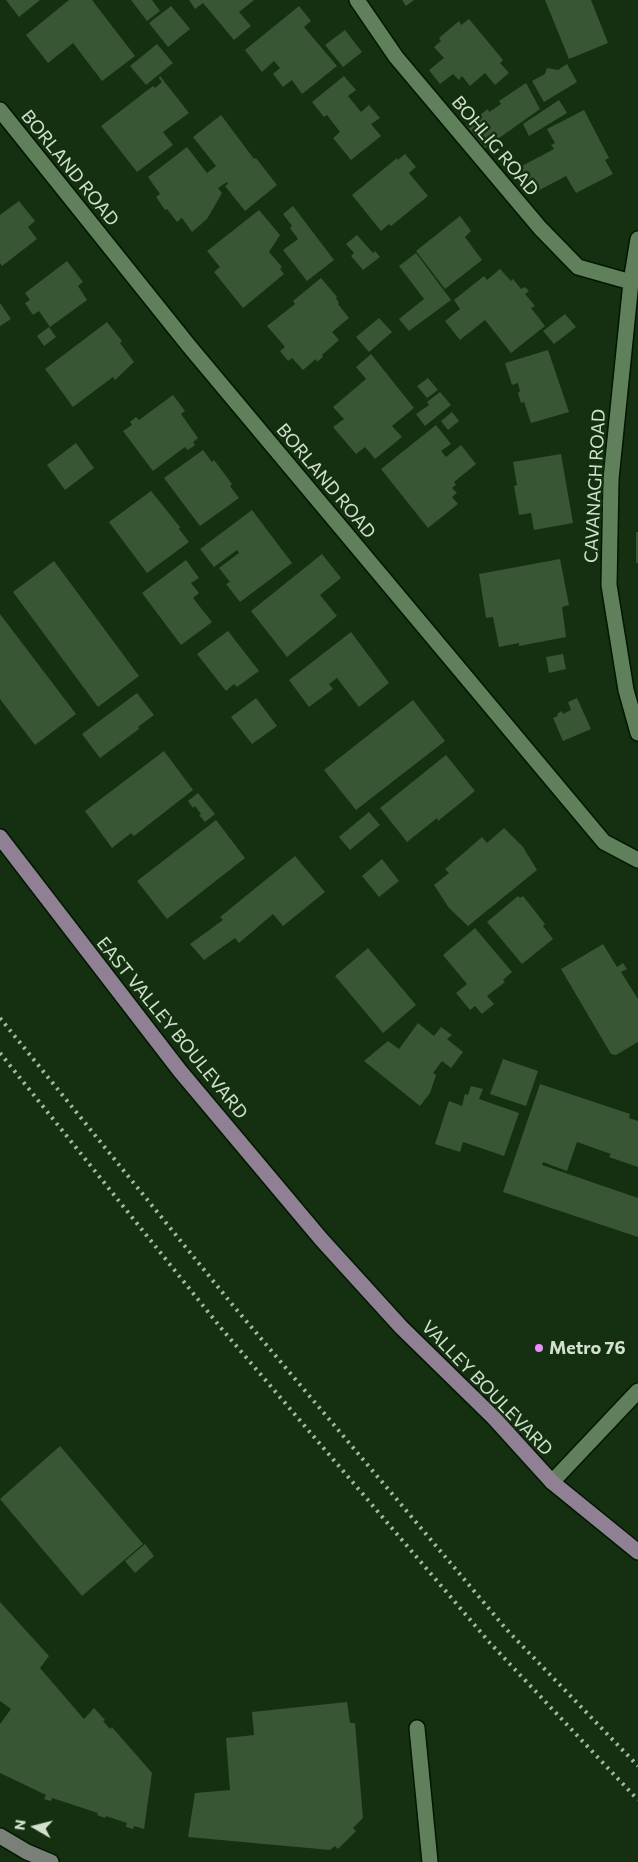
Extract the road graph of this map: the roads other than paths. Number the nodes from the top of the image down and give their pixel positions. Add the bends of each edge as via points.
1 (357, 0) edge
2 (0, 110) edge
3 (638, 239) edge
4 (630, 282) junction
5 (638, 733) edge
6 (0, 837) edge
7 (638, 860) edge
8 (321, 1239) joint
9 (638, 1391) edge
10 (552, 1482) junction
11 (638, 1552) edge
12 (417, 1728) dead end
13 (0, 1836) edge
14 (51, 1862) edge
15 (430, 1862) edge

1 - 4 street, BOHLIG ROAD via 396,56 540,228 578,267
2 - 7 street, BORLAND ROAD via 189,346 604,842
3 - 4 street, CAVANAGH ROAD
4 - 5 street, CAVANAGH ROAD via 611,479 609,585 626,690
6 - 8 main road, EAST VALLEY BOULEVARD via 180,1071
8 - 10 main road, VALLEY BOULEVARD via 401,1328 494,1418
9 - 10 street
10 - 11 main road, VALLEY BOULEVARD
12 - 15 street
13 - 14 main road

